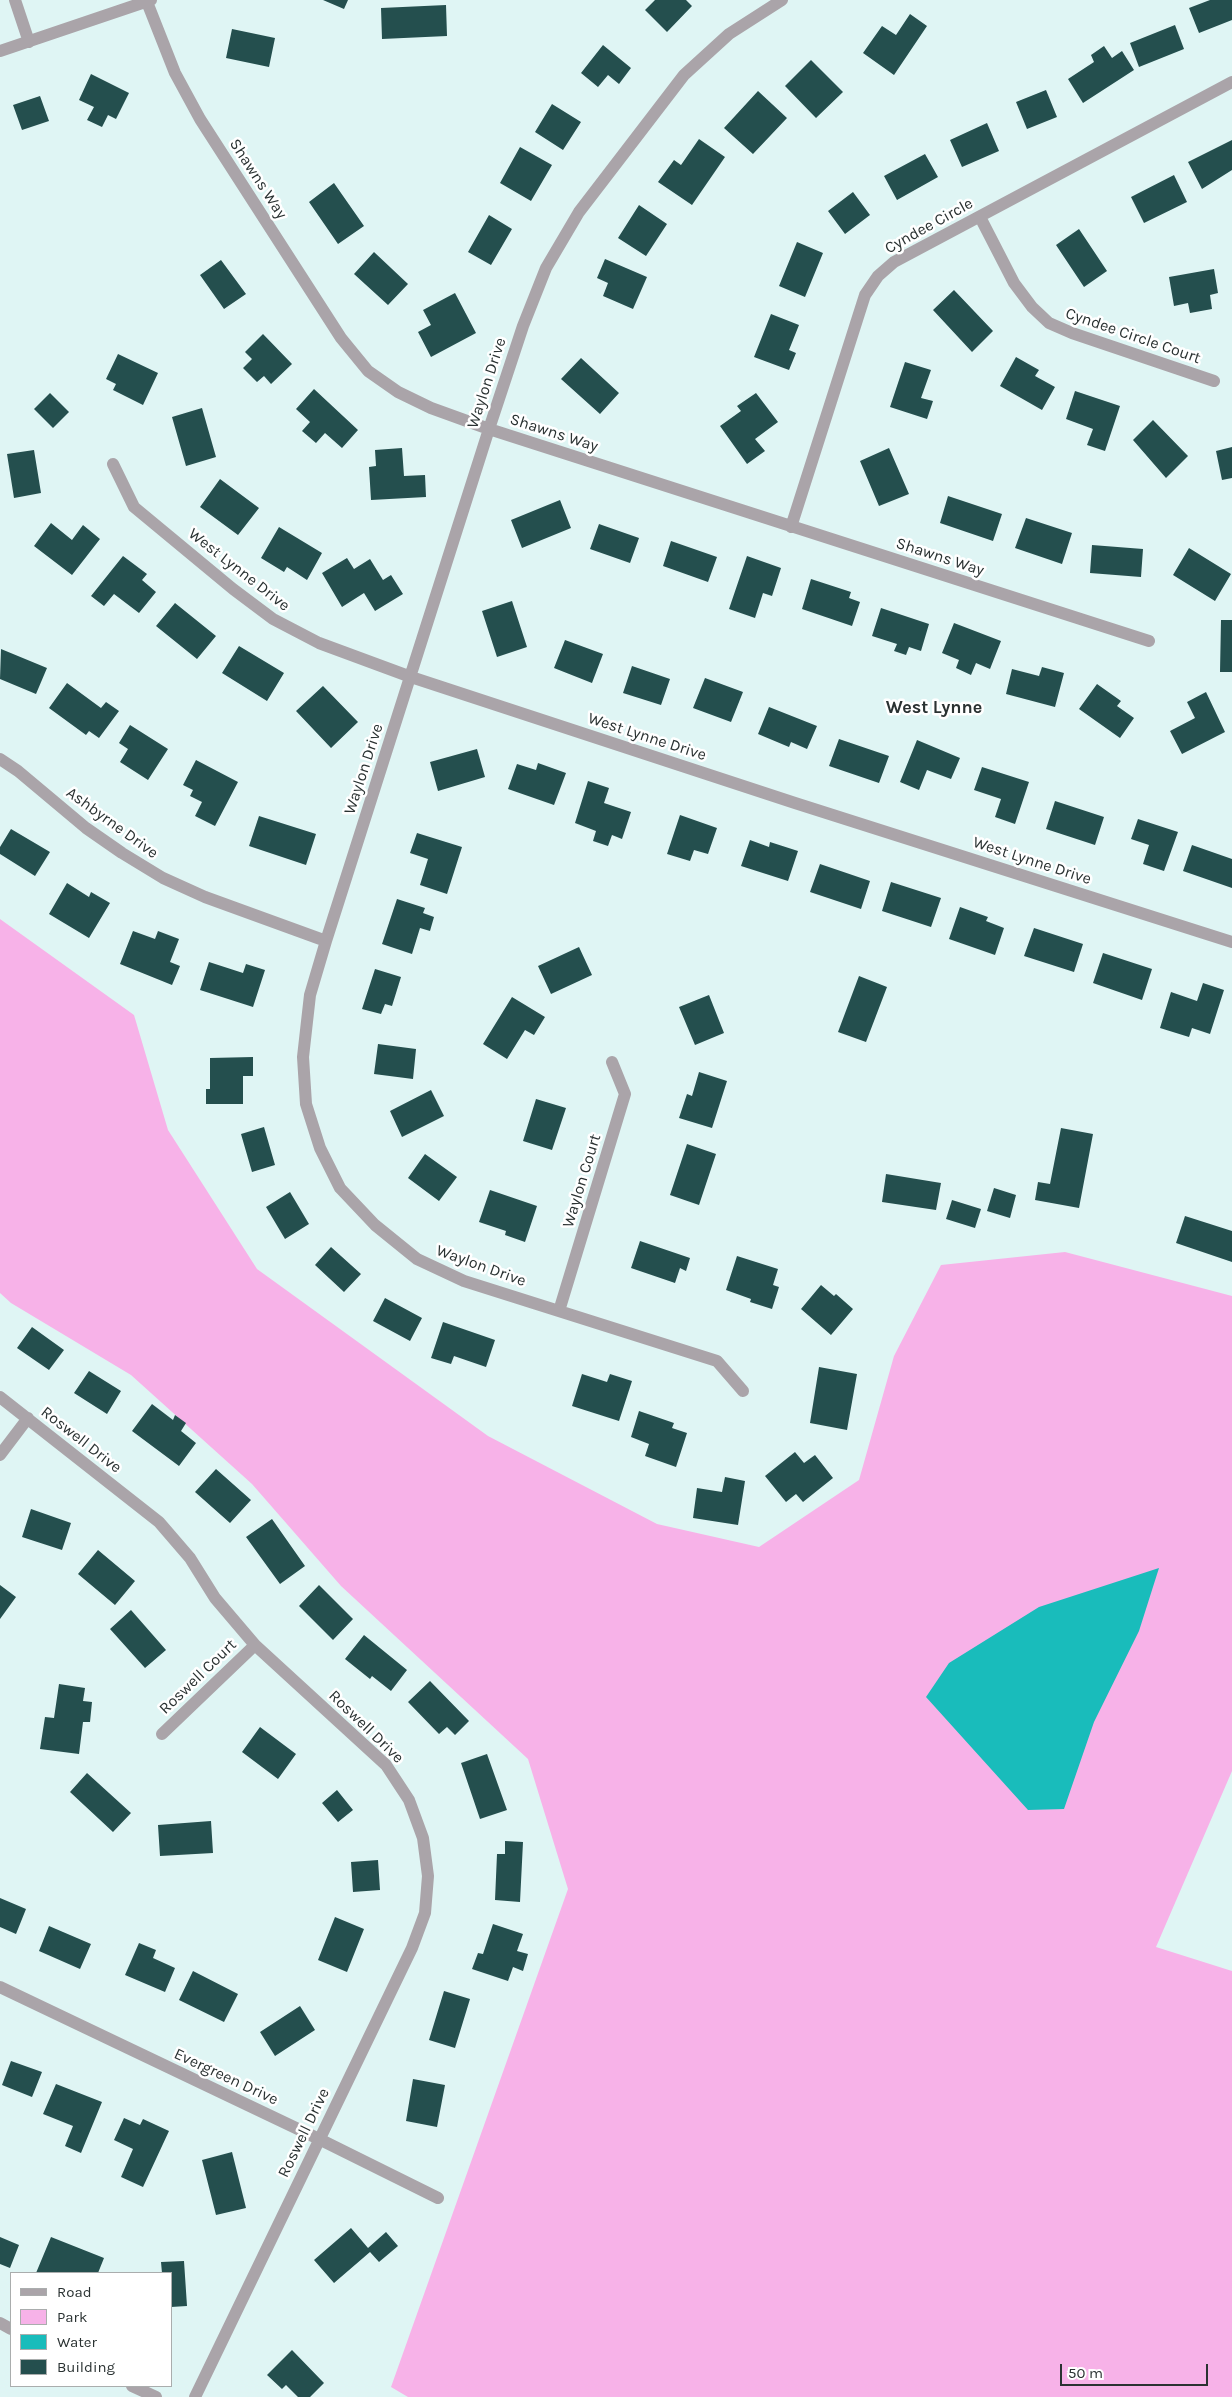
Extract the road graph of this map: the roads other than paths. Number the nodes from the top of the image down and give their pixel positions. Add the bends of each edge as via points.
1 (15, 0) edge
2 (782, 0) edge
3 (149, 1) edge
4 (28, 42) junction
5 (0, 51) edge
6 (1232, 82) edge
7 (980, 217) junction
8 (1214, 381) dead end
9 (489, 429) junction
10 (113, 464) dead end
11 (791, 527) junction
12 (1149, 641) dead end
13 (411, 677) junction
14 (0, 759) edge
15 (326, 941) junction
16 (1232, 942) edge
17 (612, 1062) dead end
18 (559, 1311) junction
19 (743, 1391) dead end
20 (0, 1397) edge
21 (28, 1418) junction
22 (0, 1455) edge
23 (256, 1645) junction
24 (162, 1734) dead end
25 (0, 1987) edge
26 (319, 2139) junction
27 (438, 2198) dead end
28 (134, 2387) edge
29 (156, 2397) edge
30 (195, 2397) edge

1 - 4 street
2 - 9 street, Waylon Drive via 729,34 684,75 579,212 546,268
3 - 4 street
3 - 9 street, Shawns Way via 175,73 200,119 341,338 368,371 398,392 430,408
4 - 5 street
6 - 7 street, Cyndee Circle
7 - 8 street, Cyndee Circle Court via 1014,283 1032,308 1049,323
7 - 11 street, Cyndee Circle via 894,262 878,276 865,295
9 - 11 street, Shawns Way
9 - 13 street, Waylon Drive
10 - 13 street, West Lynne Drive via 134,507 233,590 273,619 319,643
11 - 12 street, Shawns Way
13 - 15 street, Waylon Drive
13 - 16 street, West Lynne Drive
14 - 15 street, Ashbyrne Drive via 86,828 163,878 205,897
15 - 18 street, Waylon Drive via 310,995 302,1057 306,1104 320,1148 340,1188 375,1225 417,1259 464,1281
17 - 18 street, Waylon Court via 625,1094
18 - 19 street, Waylon Drive via 717,1361
20 - 21 street, Roswell Drive
21 - 22 street
21 - 23 street, Roswell Drive via 159,1522 190,1558 215,1598
23 - 24 street, Roswell Court
23 - 26 street, Roswell Drive via 386,1765 412,1807 423,1838 428,1876 425,1913 412,1948
25 - 26 street, Evergreen Drive
26 - 27 street, Evergreen Drive
26 - 30 street, Roswell Drive
28 - 29 street

